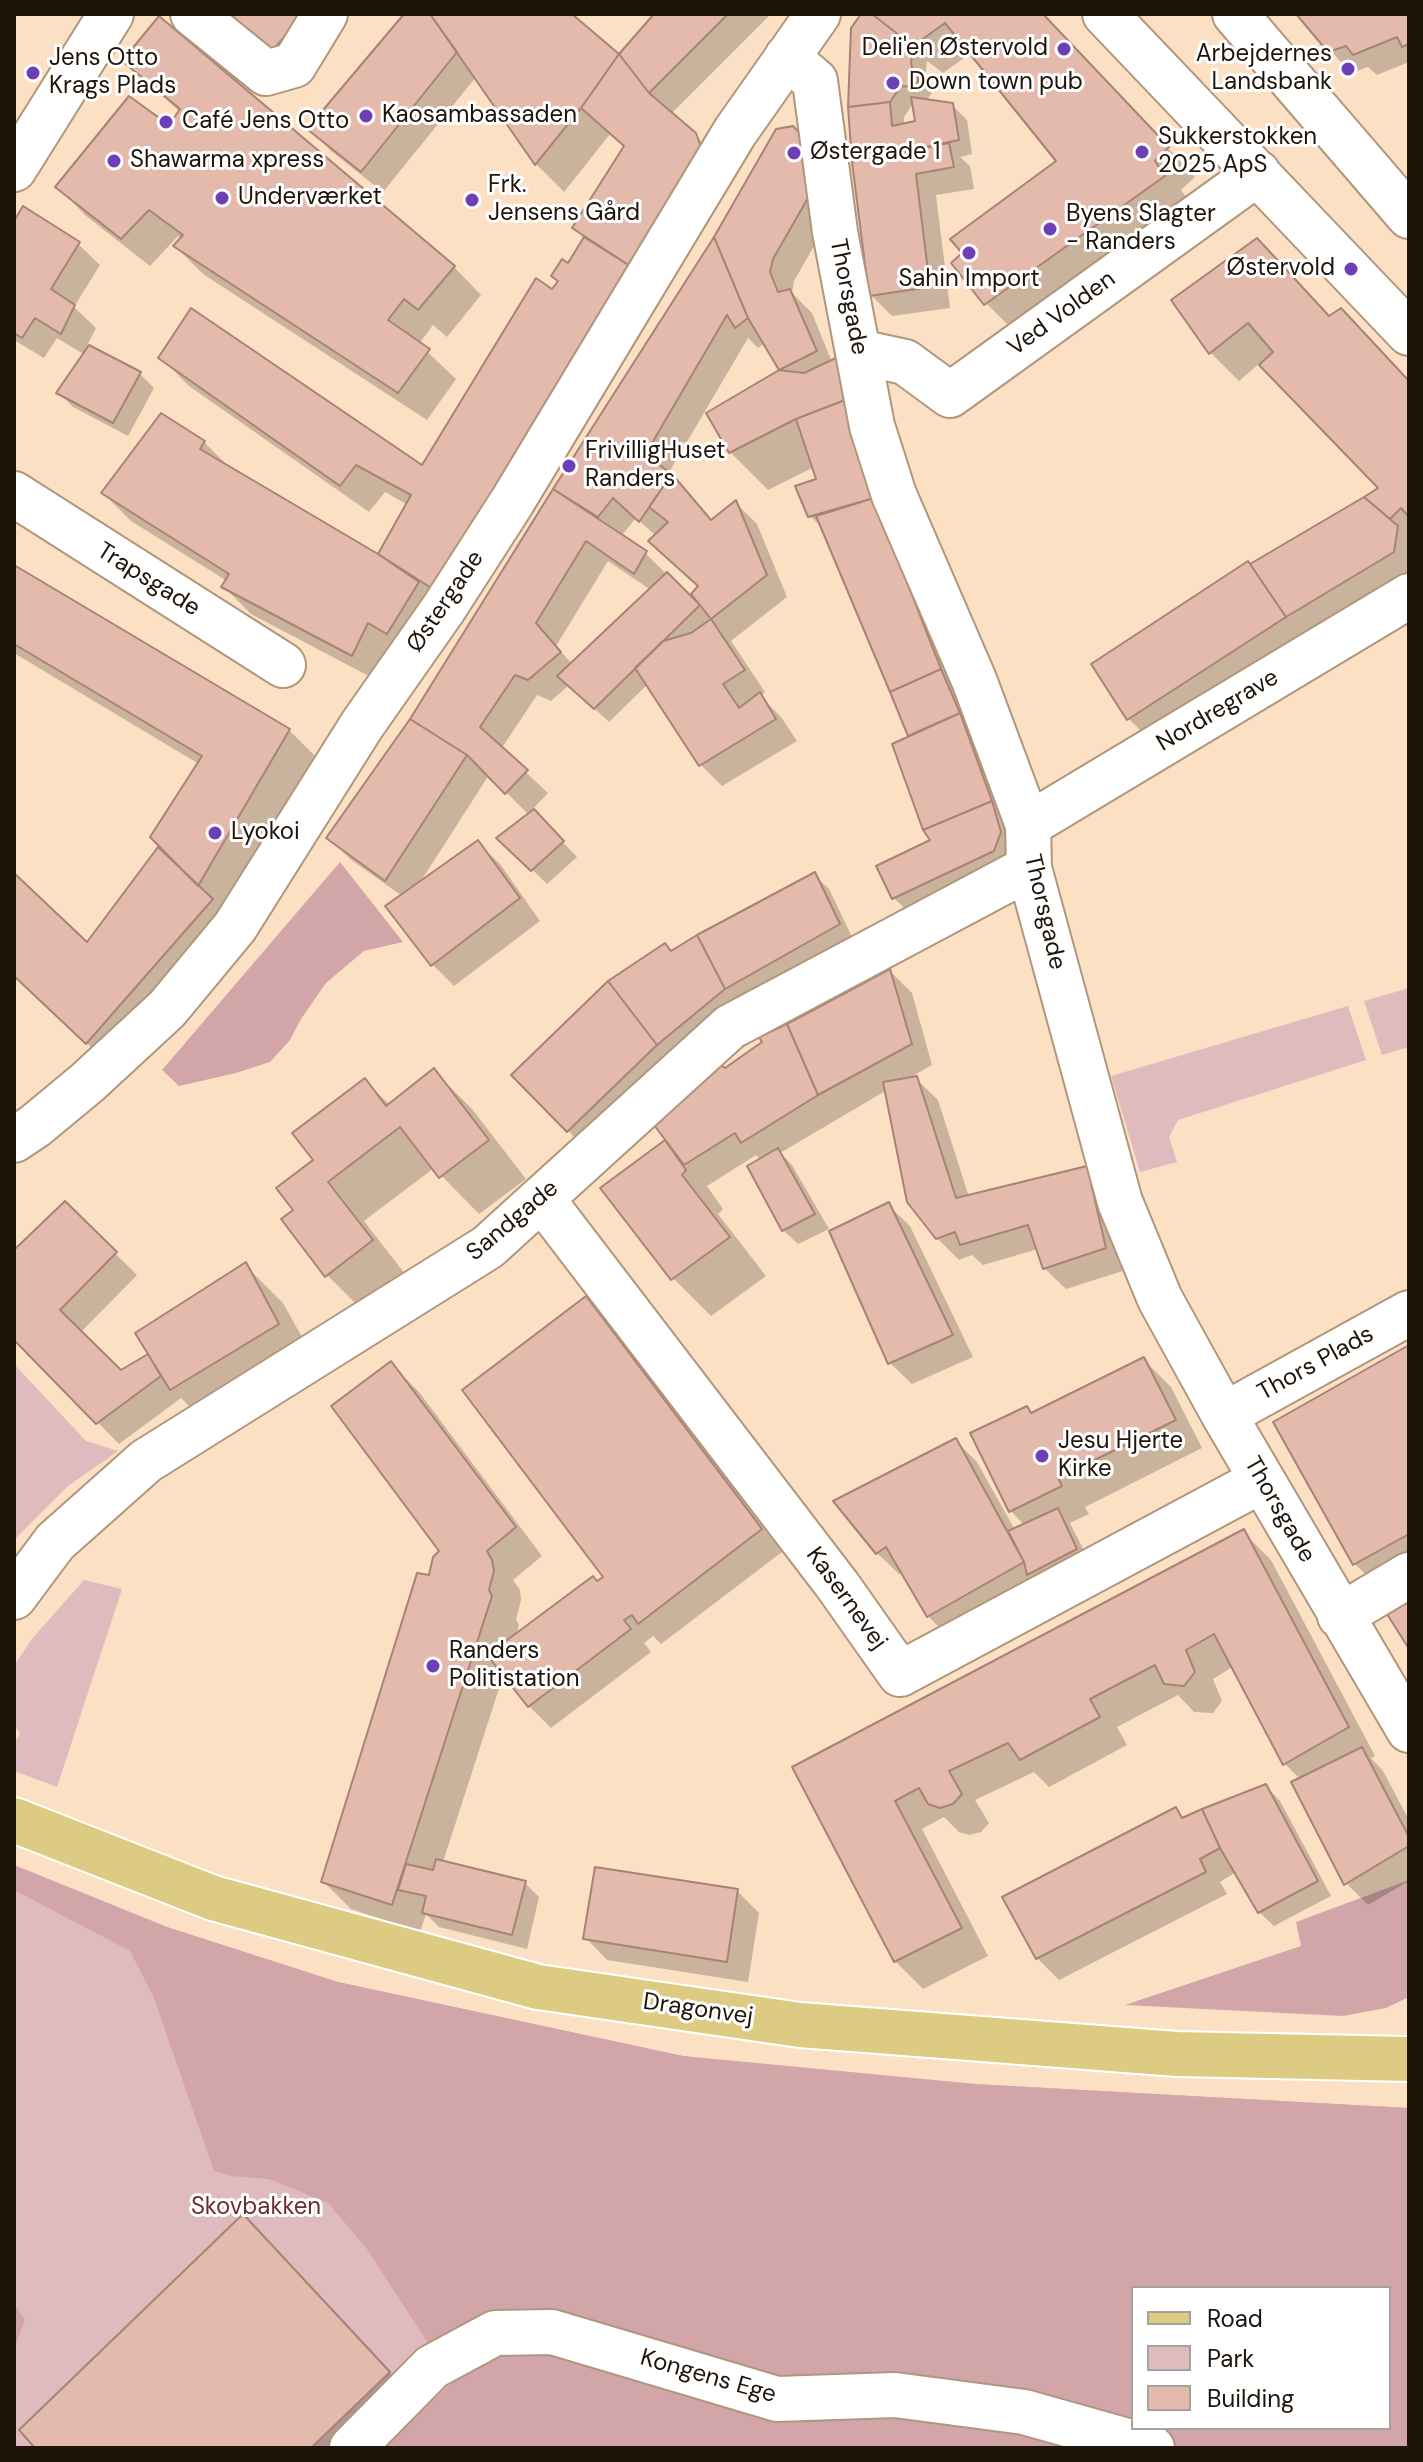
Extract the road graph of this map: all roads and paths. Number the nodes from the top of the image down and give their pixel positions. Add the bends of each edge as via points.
1 (111, 14) edge
2 (193, 14) edge
3 (325, 14) edge
4 (1105, 14) edge
5 (1235, 14) edge
6 (812, 16) edge
7 (787, 57) junction
8 (14, 169) edge
9 (1258, 173) junction
10 (1409, 216) edge
11 (1409, 333) edge
12 (859, 352) junction
13 (14, 494) edge
14 (1409, 596) edge
15 (283, 665) dead end
16 (1028, 825) junction
17 (1029, 868) junction
18 (14, 1140) edge
19 (542, 1199) junction
20 (1409, 1313) edge
21 (1224, 1415) junction
22 (1262, 1480) junction
23 (1409, 1575) edge
24 (14, 1597) edge
25 (1340, 1616) junction
26 (1409, 1730) edge
27 (14, 1820) edge
28 (1409, 2059) edge
29 (352, 2448) edge
30 (1152, 2448) edge

1 - 8 street
2 - 3 street via 266,73 294,65
4 - 9 street
5 - 10 street
6 - 7 street, Østergade
7 - 12 street, Thorsgade via 815,81 835,232
7 - 18 street, Østergade via 735,132 512,502 235,927 167,1009 88,1082
9 - 11 street
9 - 12 street, Ved Volden via 950,395 905,362
12 - 16 street, Thorsgade via 872,426 894,495 974,680
13 - 15 street, Trapsgade
14 - 16 street, Nordregrave
16 - 17 street, Thorsgade
17 - 19 street, Sandgade via 730,1027
17 - 21 street, Thorsgade via 1120,1202 1160,1299
19 - 22 street, Kasernevej via 900,1674
19 - 24 street, Sandgade via 488,1247 146,1461 55,1542
20 - 21 street, Thors Plads
21 - 22 street, Thorsgade
22 - 25 street, Thorsgade
23 - 25 street
25 - 26 street, Thorsgade
27 - 28 main road, Dragonvej via 213,1898 538,1987 800,2025 1177,2054
29 - 30 street, Kongens Ege via 432,2367 495,2333 552,2332 777,2399 895,2395 1009,2410

